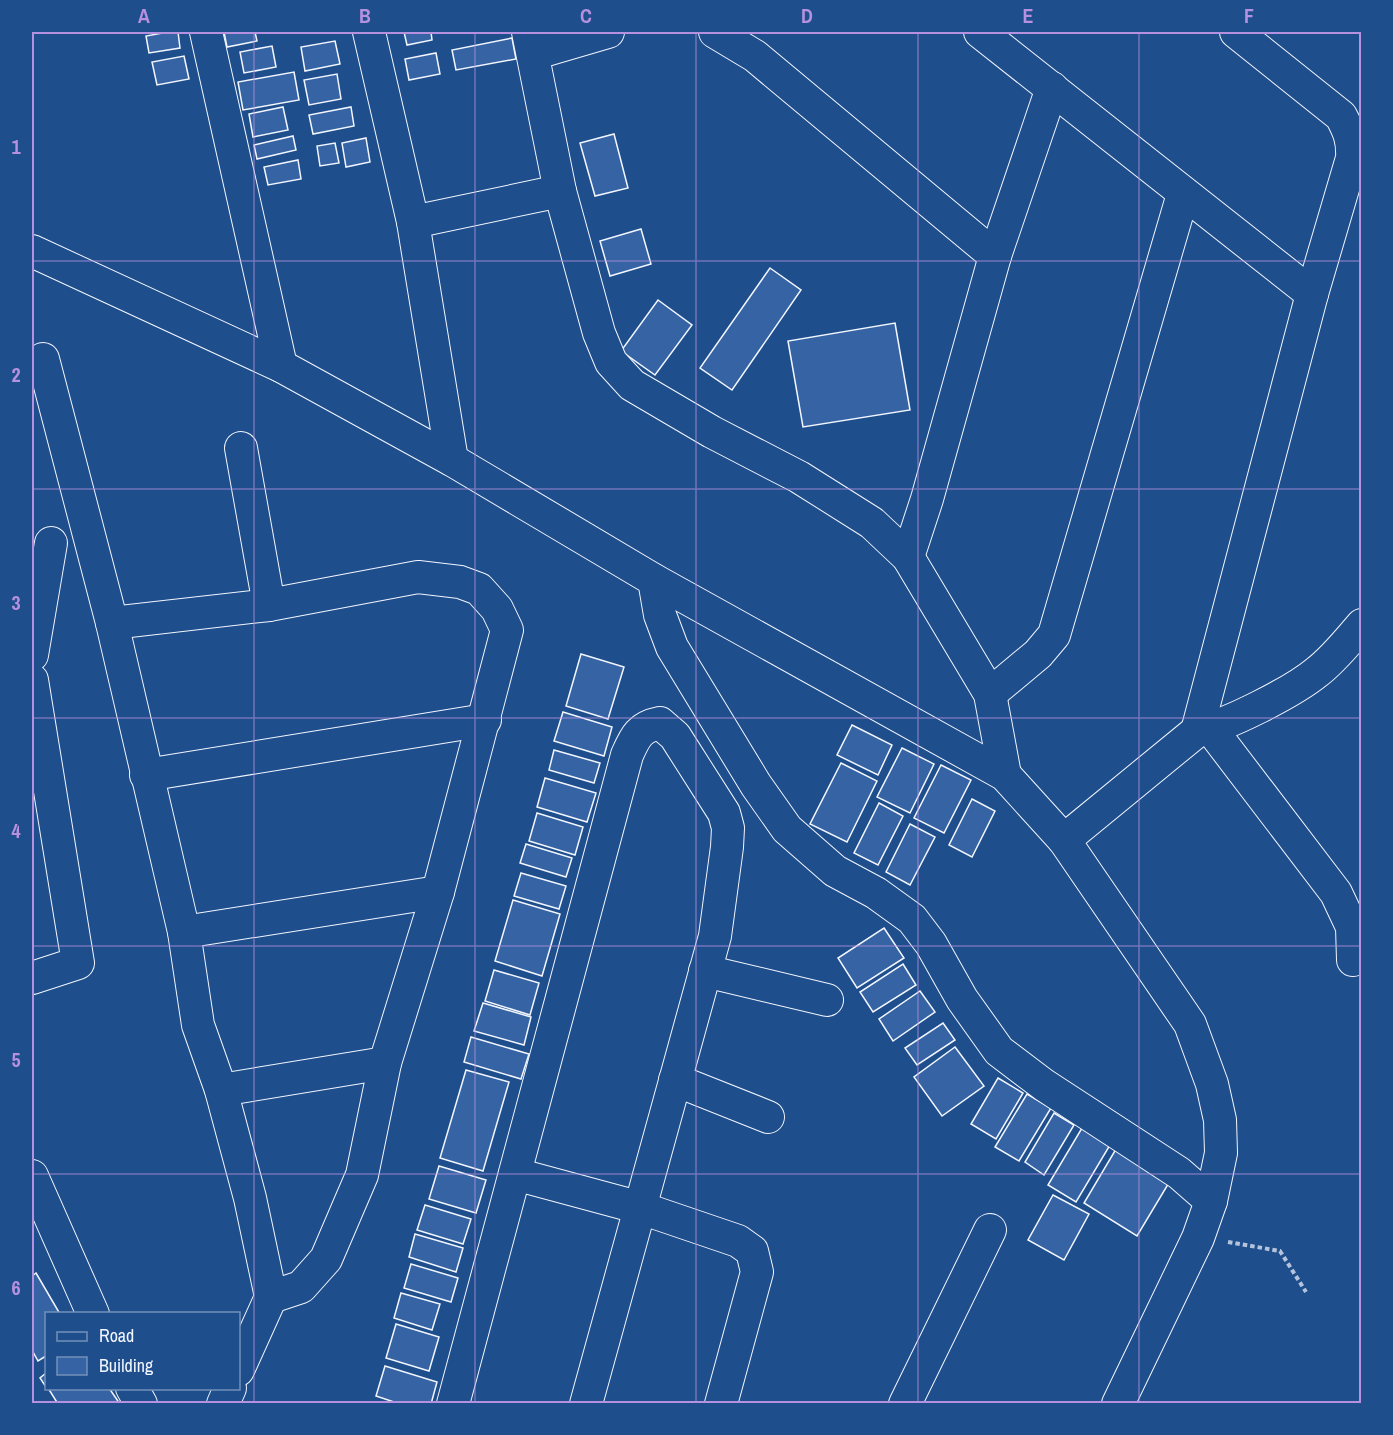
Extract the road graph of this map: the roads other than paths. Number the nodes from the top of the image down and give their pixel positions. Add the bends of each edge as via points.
1 (206, 32) edge
2 (369, 32) edge
3 (608, 32) edge
4 (715, 32) edge
5 (980, 32) edge
6 (1236, 32) edge
7 (530, 43) edge
8 (1052, 88) junction
9 (560, 191) junction
10 (1183, 194) junction
11 (413, 222) junction
12 (32, 251) edge
13 (995, 256) junction
14 (1312, 294) junction
15 (43, 360) dead end
16 (281, 366) junction
17 (241, 448) dead end
18 (452, 460) junction
19 (51, 543) dead end
20 (908, 556) junction
21 (654, 580) junction
22 (269, 604) junction
23 (112, 623) junction
24 (1362, 625) edge
25 (32, 655) edge
26 (32, 680) edge
27 (990, 694) junction
28 (485, 720) junction
29 (1204, 730) junction
30 (146, 775) junction
31 (1005, 775) junction
32 (1064, 840) junction
33 (438, 892) junction
34 (184, 932) junction
35 (1353, 960) dead end
36 (705, 971) junction
37 (32, 978) edge
38 (827, 1000) dead end
39 (385, 1063) junction
40 (675, 1080) junction
41 (221, 1090) junction
42 (768, 1117) dead end
43 (515, 1174) junction
44 (32, 1176) edge
45 (1211, 1201) junction
46 (640, 1208) junction
47 (990, 1230) dead end
48 (271, 1298) junction
49 (92, 1312) edge
50 (240, 1366) edge
51 (133, 1390) edge
52 (230, 1390) edge
53 (141, 1404) edge
54 (224, 1404) edge
55 (453, 1404) edge
56 (586, 1404) edge
57 (722, 1404) edge
58 (905, 1404) edge
59 (1118, 1404) edge

1 - 16 street
2 - 11 street
3 - 7 street
4 - 13 street via 755,56
5 - 8 street
6 - 14 street via 1341,116 1350,133 1352,158
7 - 9 street
8 - 10 street
8 - 13 street
9 - 11 street
9 - 20 street via 599,333 611,362 632,385 799,477 872,523
10 - 14 street
10 - 27 street via 1054,635 1038,654
11 - 18 street
12 - 16 street
13 - 20 street
14 - 29 street
15 - 23 street
16 - 18 street
17 - 22 street
18 - 21 street
19 - 25 street
20 - 27 street
21 - 31 street
21 - 45 street via 660,615 672,647 787,829 835,871 912,919 999,1051 1179,1173
22 - 23 street
22 - 28 street via 417,577 460,582 479,589 497,609 507,630
23 - 30 street
24 - 29 street via 1317,673 1279,696
26 - 37 street via 78,963
27 - 31 street
28 - 30 street
28 - 33 street
29 - 32 street
29 - 35 street via 1336,893 1352,927
30 - 34 street
31 - 32 street
32 - 45 street via 1190,1024 1212,1084 1220,1120 1221,1153
33 - 34 street
33 - 39 street
34 - 41 street via 198,1025
36 - 38 street
36 - 40 street
36 - 43 street via 715,936 728,828 724,813 675,736 660,723 649,725 637,733 627,755
39 - 41 street
39 - 48 street via 362,1175 326,1259 301,1287
40 - 42 street
40 - 46 street
41 - 48 street
43 - 46 street
43 - 55 street
44 - 49 street
45 - 59 street via 1198,1238
46 - 56 street
46 - 57 street via 738,1241 752,1251 756,1260 757,1272
47 - 58 street
48 - 50 street
51 - 53 street
52 - 54 street

